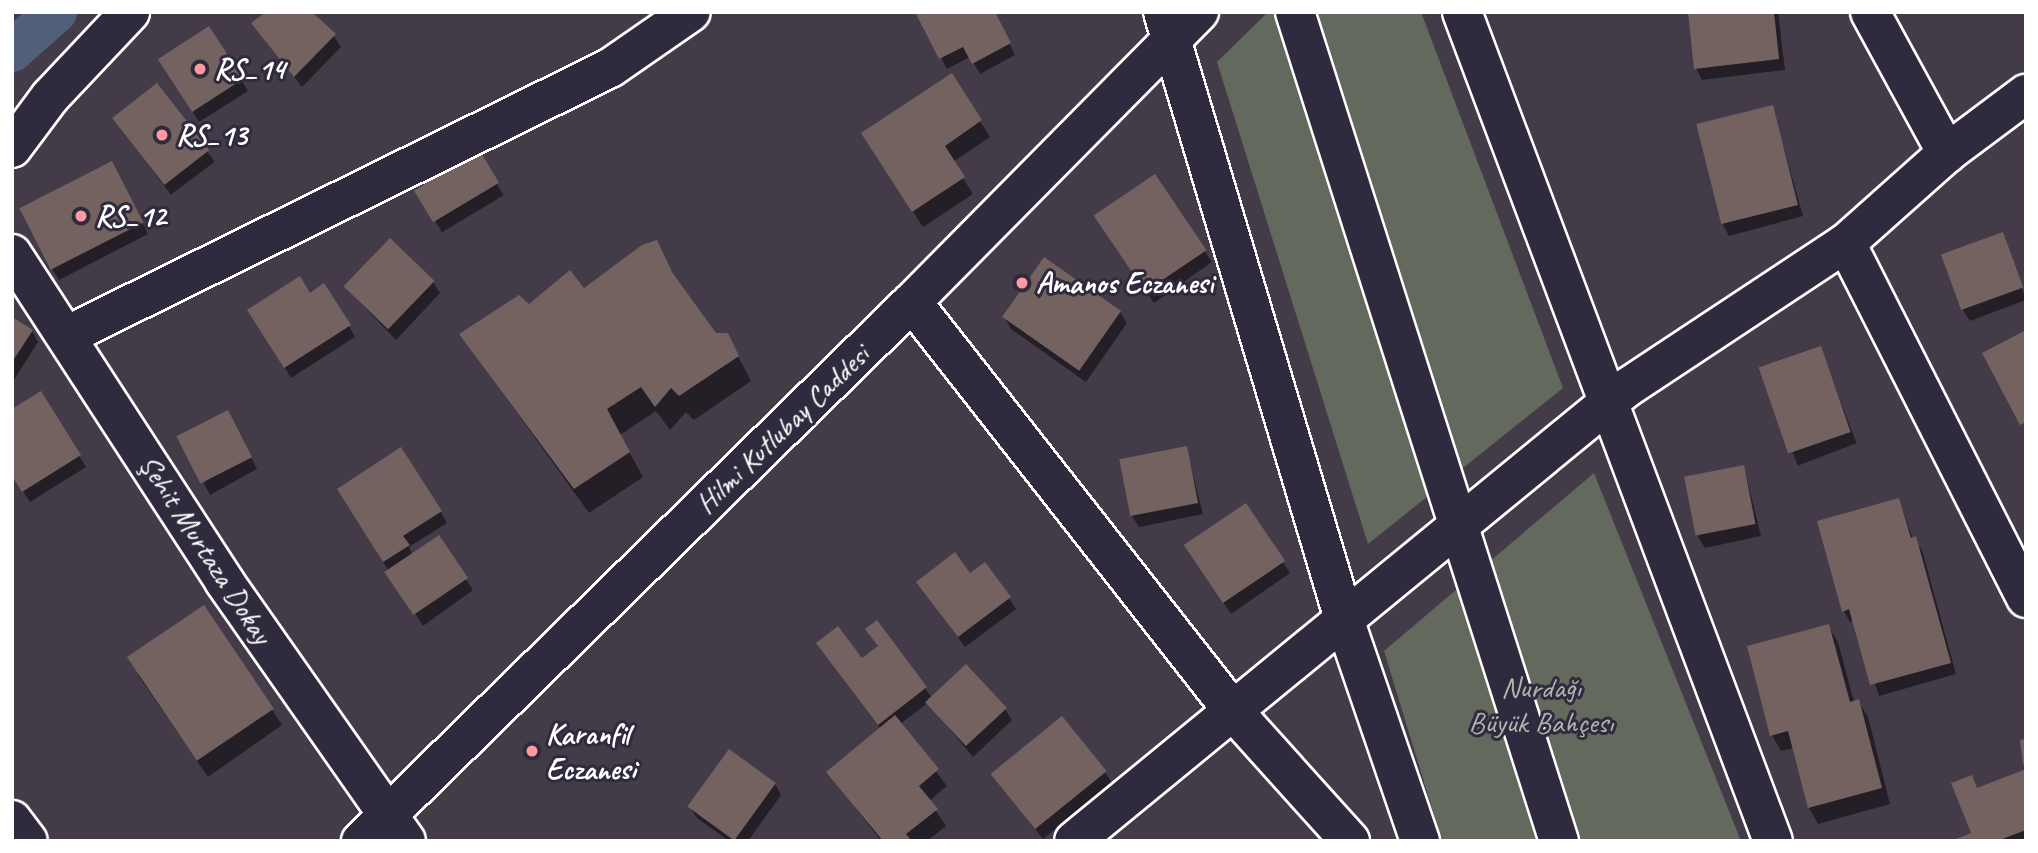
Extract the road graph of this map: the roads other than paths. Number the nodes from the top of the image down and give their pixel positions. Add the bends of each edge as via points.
1 (130, 12) edge
2 (691, 12) edge
3 (1199, 12) edge
4 (1295, 12) edge
5 (1462, 12) edge
6 (1871, 12) edge
7 (1167, 26) edge
8 (2026, 94) edge
9 (12, 148) edge
10 (1947, 152) junction
11 (1846, 243) junction
12 (12, 254) edge
13 (912, 302) junction
14 (68, 335) junction
15 (1608, 402) junction
16 (1460, 524) junction
17 (2026, 598) edge
18 (1344, 619) junction
19 (1233, 711) junction
20 (12, 820) edge
21 (384, 832) edge
22 (28, 841) edge
23 (1074, 841) edge
24 (1350, 841) edge
25 (1419, 841) edge
26 (1559, 841) edge
27 (1773, 841) edge

1 - 9 street via 50,97
2 - 14 street via 610,68
3 - 7 street, Hilmi Kutlubay Caddesi
4 - 16 street
5 - 15 street
6 - 10 street
7 - 13 street, Hilmi Kutlubay Caddesi
7 - 18 street
8 - 10 street
10 - 11 street
11 - 15 street
11 - 17 street
12 - 14 street, Şehit Murtaza Dokay
13 - 19 street
13 - 21 street, Hilmi Kutlubay Caddesi
14 - 21 street, Şehit Murtaza Dokay
15 - 16 street
15 - 27 street
16 - 18 street
16 - 26 street
18 - 19 street
18 - 25 street
19 - 23 street
19 - 24 street
20 - 22 street

